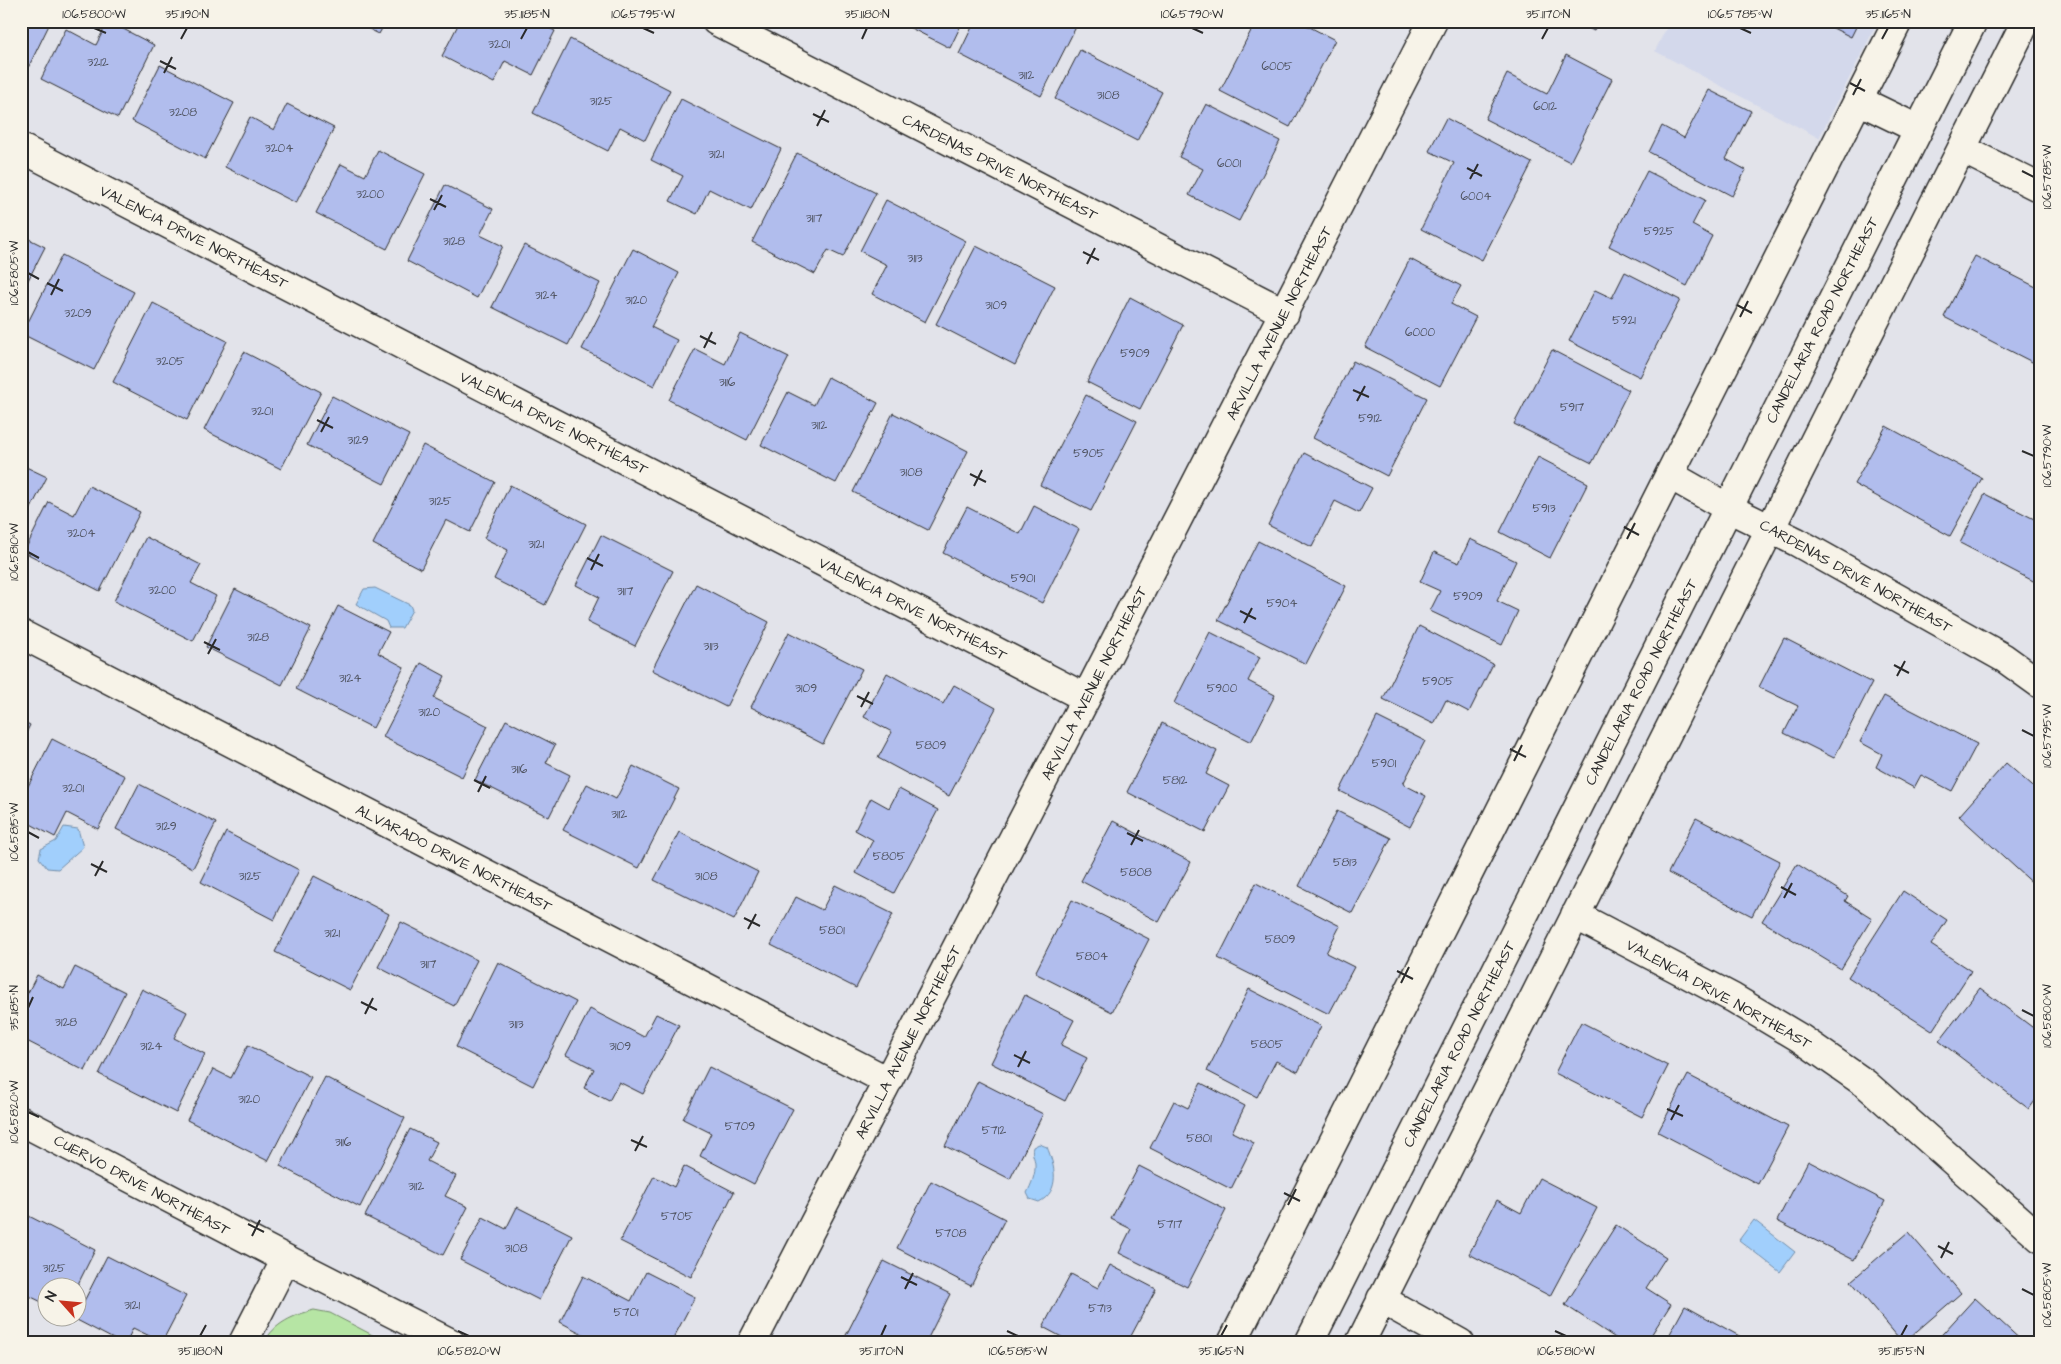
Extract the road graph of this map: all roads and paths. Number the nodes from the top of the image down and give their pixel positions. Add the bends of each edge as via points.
1 (716, 21) edge
2 (1433, 21) edge
3 (1898, 21) edge
4 (1973, 21) edge
5 (2026, 21) edge
6 (1858, 100) junction
7 (1918, 129) junction
8 (21, 148) edge
9 (1962, 148) junction
10 (2040, 188) edge
11 (1284, 313) junction
12 (1670, 475) junction
13 (1728, 508) junction
14 (1770, 528) junction
15 (21, 634) edge
16 (2040, 684) edge
17 (1086, 698) junction
18 (1575, 915) junction
19 (888, 1081) junction
20 (21, 1121) edge
21 (2040, 1238) edge
22 (286, 1259) junction
23 (1381, 1299) junction
24 (243, 1343) edge
25 (451, 1343) edge
26 (752, 1343) edge
27 (1232, 1343) edge
28 (1309, 1343) edge
29 (1360, 1343) edge
30 (1460, 1343) edge

1 - 11 street, CARDENAS DRIVE NORTHEAST
2 - 11 street, ARVILLA AVENUE NORTHEAST
3 - 6 street
4 - 7 street, CANDELARIA ROAD NORTHEAST
5 - 9 street
6 - 7 street
6 - 12 street
7 - 13 street, CANDELARIA ROAD NORTHEAST
8 - 17 street, VALENCIA DRIVE NORTHEAST
9 - 10 street
9 - 14 street
11 - 17 street, ARVILLA AVENUE NORTHEAST
12 - 13 street, CARDENAS DRIVE NORTHEAST
12 - 27 street
13 - 14 street, CARDENAS DRIVE NORTHEAST
13 - 28 street, CANDELARIA ROAD NORTHEAST
14 - 16 street, CARDENAS DRIVE NORTHEAST via 2004,658
14 - 18 street
15 - 19 street, ALVARADO DRIVE NORTHEAST
17 - 19 street, ARVILLA AVENUE NORTHEAST
18 - 21 street, VALENCIA DRIVE NORTHEAST via 1733,998 1800,1038 1866,1084
18 - 23 street
19 - 26 street, ARVILLA AVENUE NORTHEAST
20 - 22 street, CUERVO DRIVE NORTHEAST
22 - 24 street
22 - 25 street, CUERVO DRIVE NORTHEAST
23 - 29 street
23 - 30 street

